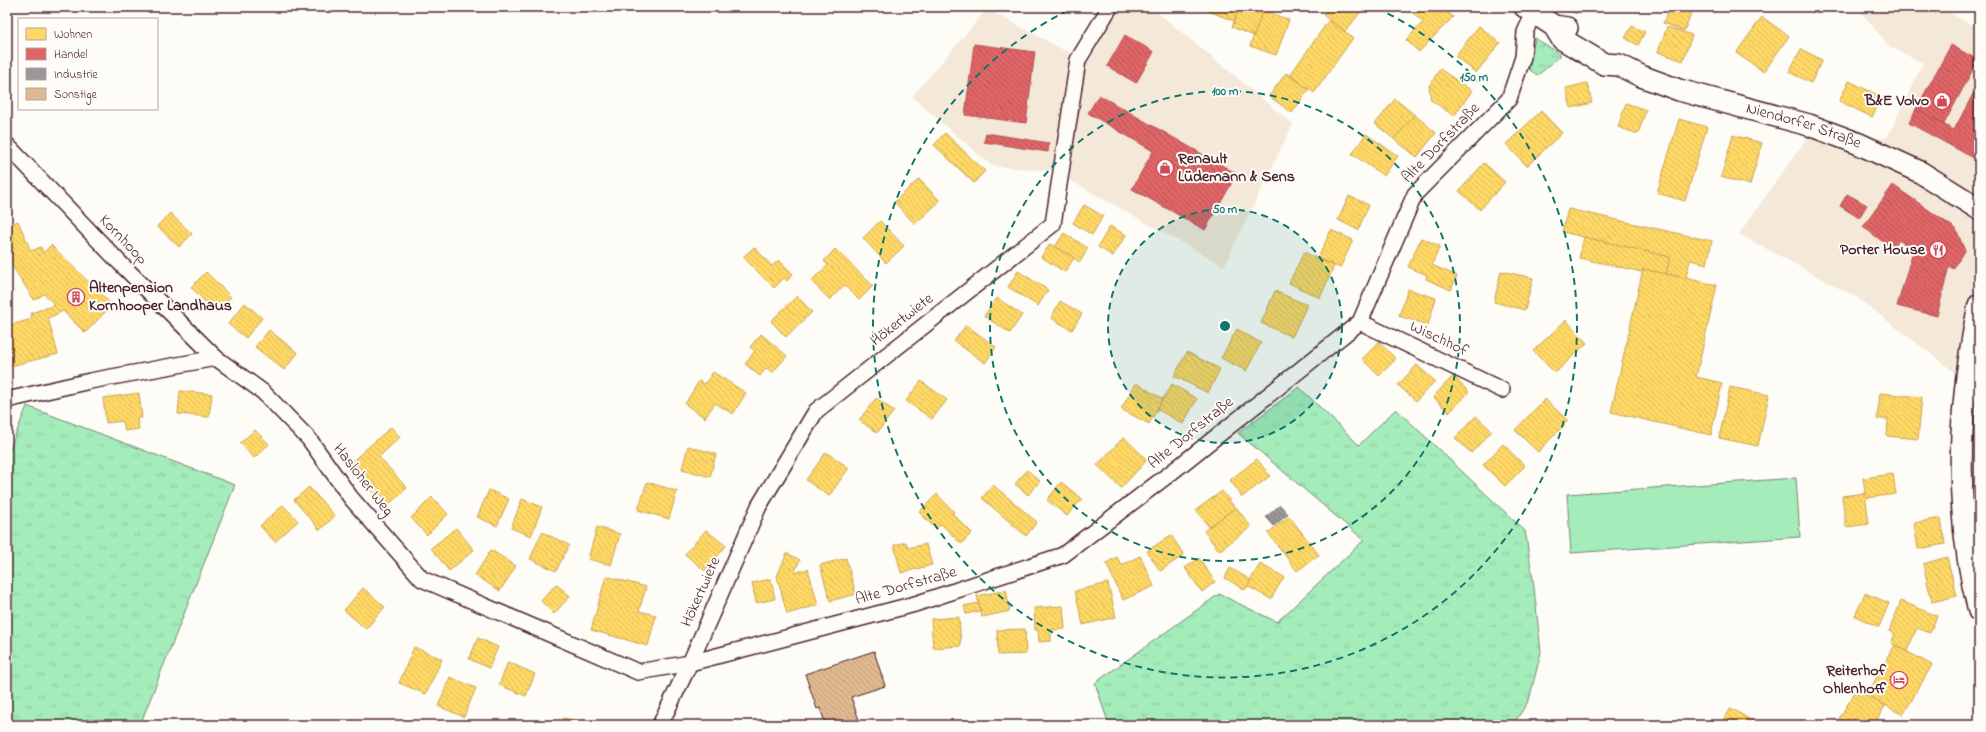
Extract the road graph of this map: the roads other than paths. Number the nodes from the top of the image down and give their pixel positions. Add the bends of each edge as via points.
1 (1110, 7) edge
2 (1530, 10) edge
3 (7, 145) edge
4 (1979, 209) edge
5 (1979, 305) edge
6 (1360, 322) junction
7 (216, 358) junction
8 (1502, 390) dead end
9 (7, 400) edge
10 (1979, 611) edge
11 (690, 663) junction
12 (660, 725) edge

1 - 11 street, Hökertwiete via 1078,60 1053,224 816,411 759,506
2 - 4 main road, Niendorfer Straße via 1554,26 1567,28 1611,53 1619,65 1641,76 1679,90 1809,125 1857,142 1920,172
2 - 6 street, Alte Dorfstraße via 1523,57 1509,99 1415,194
3 - 7 street, Kornhoop
5 - 10 main road via 1968,365 1961,451 1965,542
6 - 8 street, Wischhof
6 - 11 street, Alte Dorfstraße via 1063,556 915,604
7 - 9 street via 90,381
7 - 11 street, Hasloher Weg via 263,392 309,439 351,498 422,579 638,672
11 - 12 street, Hökertwiete

